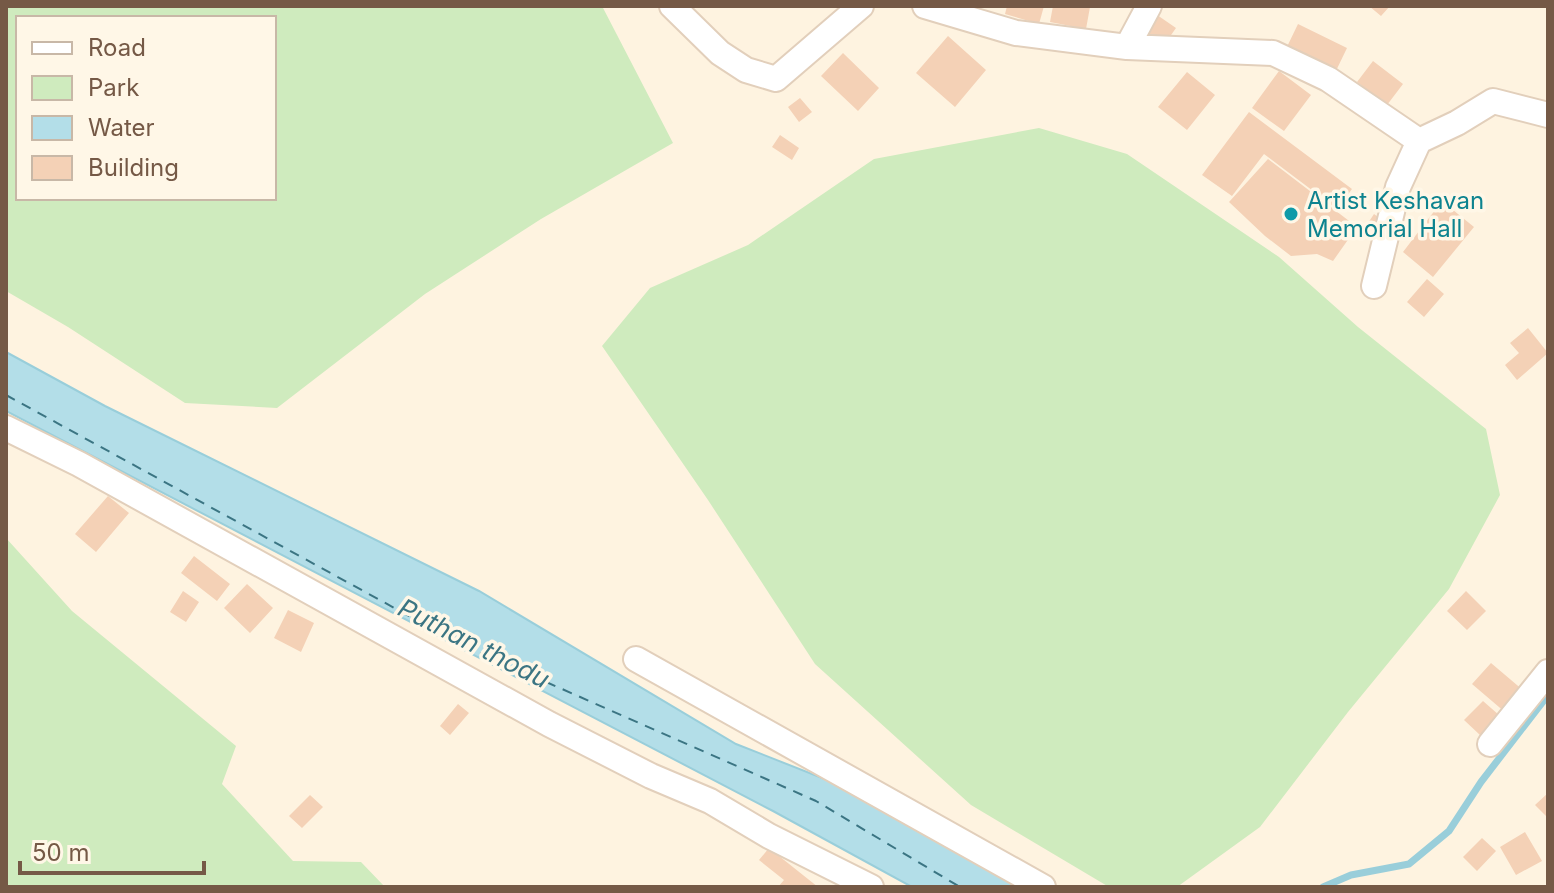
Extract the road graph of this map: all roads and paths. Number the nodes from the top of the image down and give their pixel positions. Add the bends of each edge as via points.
1 (672, 6) edge
2 (861, 6) edge
3 (925, 6) edge
4 (1149, 6) edge
5 (1127, 47) junction
6 (1548, 115) edge
7 (1419, 141) junction
8 (1374, 286) dead end
9 (6, 428) edge
10 (636, 659) dead end
11 (1548, 672) edge
12 (1490, 744) dead end
13 (871, 887) edge
14 (1043, 887) edge

1 - 2 street via 720,53 746,70 776,79
3 - 5 street via 1016,33
4 - 5 street
5 - 7 street via 1273,53 1328,79
6 - 7 street via 1493,101
7 - 8 street via 1398,187
9 - 13 street via 549,724 710,801
10 - 14 street
11 - 12 street

